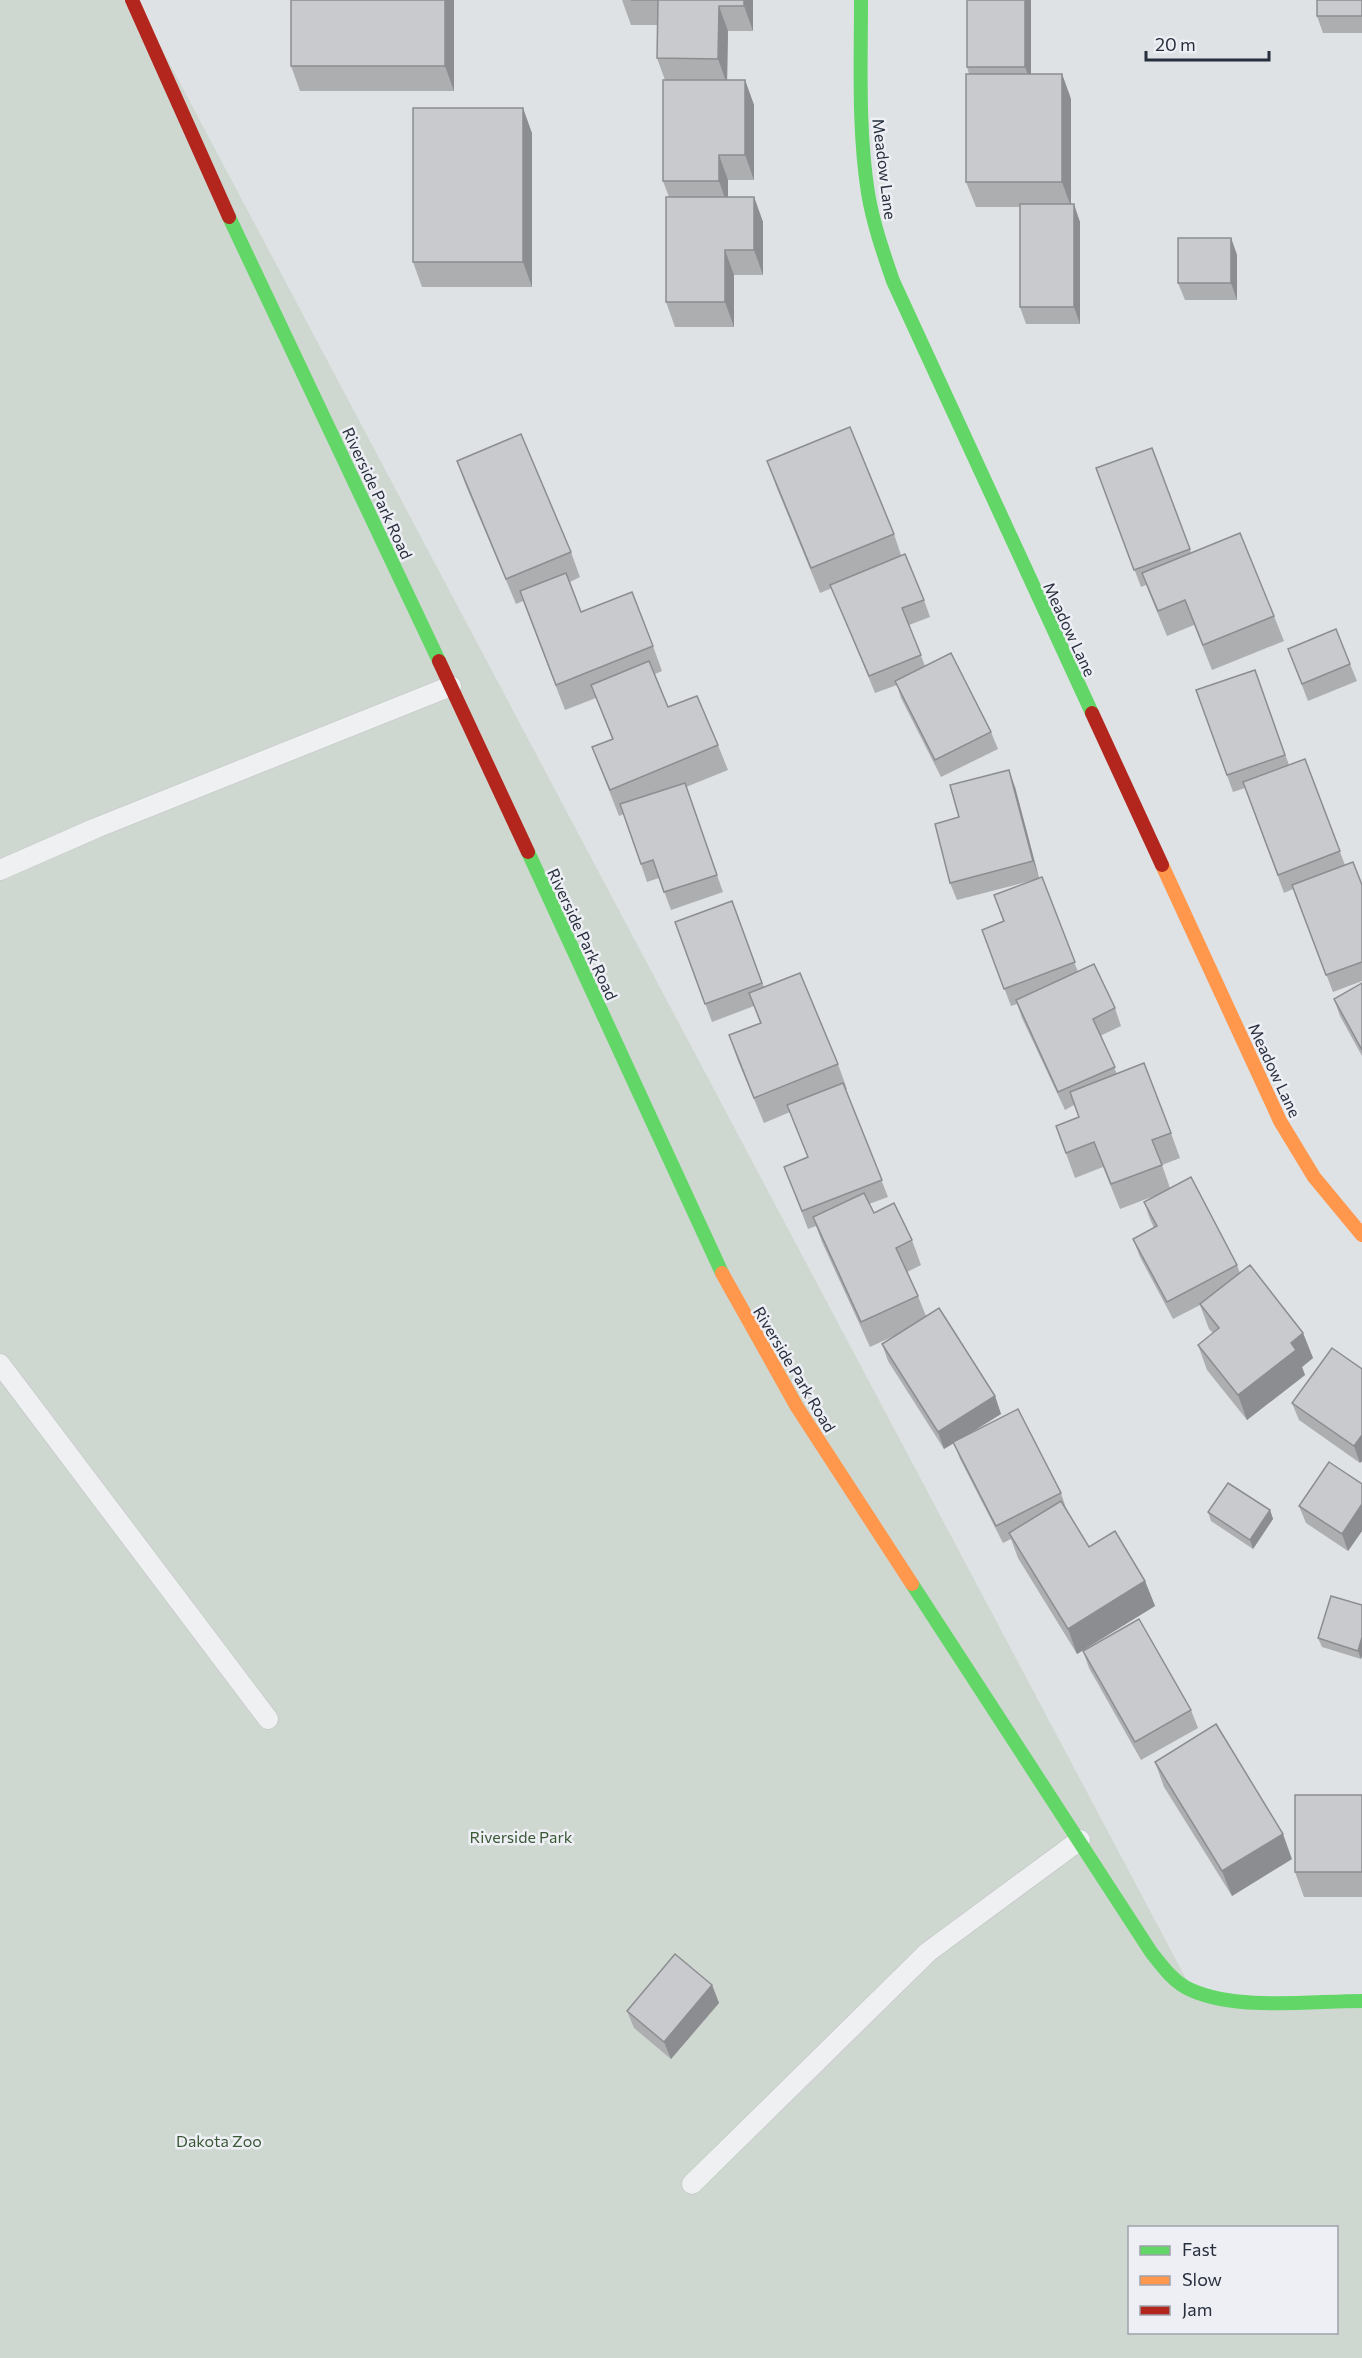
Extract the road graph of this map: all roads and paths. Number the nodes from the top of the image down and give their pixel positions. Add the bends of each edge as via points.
1 (132, 0) edge
2 (861, 0) edge
3 (451, 687) junction
4 (0, 870) edge
5 (1362, 1235) edge
6 (0, 1364) edge
7 (268, 1719) dead end
8 (1080, 1840) junction
9 (1362, 2001) edge
10 (692, 2184) dead end

1 - 3 main road, Riverside Park Road via 235,230
2 - 5 main road, Meadow Lane via 863,152 878,239 892,281 1280,1121 1314,1177
3 - 4 lane
3 - 8 main road, Riverside Park Road via 702,1234 764,1354
6 - 7 lane
8 - 9 main road, Riverside Park Road via 1151,1952 1169,1976 1192,1990 1221,1998 1251,2000
8 - 10 lane via 928,1952

